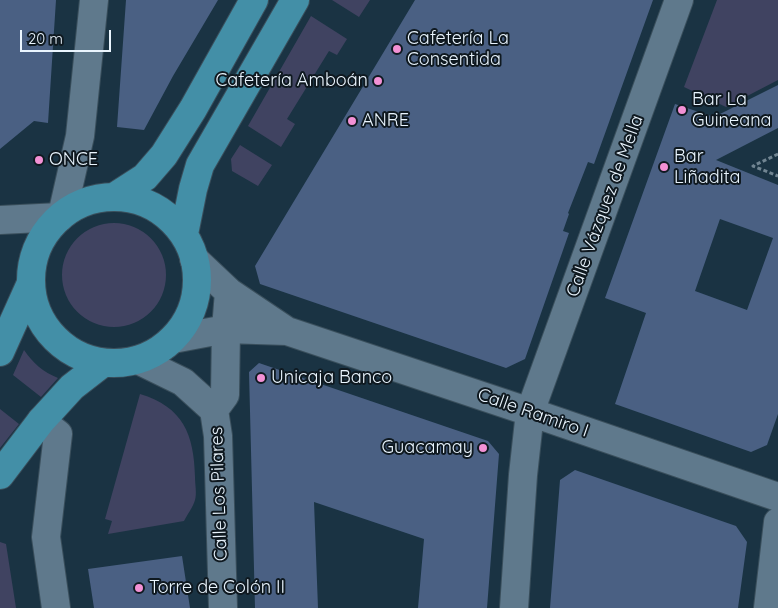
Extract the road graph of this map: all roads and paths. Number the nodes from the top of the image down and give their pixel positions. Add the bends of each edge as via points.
1 (94, 0) edge
2 (254, 0) edge
3 (295, 0) edge
4 (679, 0) edge
5 (778, 154) edge
6 (778, 176) edge
7 (114, 196) junction
8 (61, 216) junction
9 (0, 220) edge
10 (184, 234) junction
11 (194, 259) junction
12 (31, 283) junction
13 (229, 292) junction
14 (226, 329) junction
15 (287, 331) junction
16 (173, 339) junction
17 (0, 352) edge
18 (138, 360) junction
19 (103, 363) junction
20 (214, 410) junction
21 (530, 412) junction
22 (42, 421) junction
23 (0, 475) edge
24 (778, 497) edge
25 (778, 522) edge
26 (56, 608) edge
27 (223, 608) edge
28 (514, 608) edge
29 (768, 608) edge

1 - 8 street via 80,136
2 - 7 main road via 164,156 145,177
3 - 10 main road via 200,166 192,189
4 - 21 street, Calle Vázquez de Mella
5 - 6 path via 753,166
7 - 8 main road via 86,201
7 - 10 main road via 140,201 165,214
8 - 9 street
8 - 12 main road via 44,236 34,258
10 - 11 main road
11 - 13 street, Calle Ramiro I
11 - 16 main road via 197,288 190,316
12 - 17 main road
12 - 19 main road via 37,312 52,336 76,354
13 - 14 street, Calle Los Pilares
13 - 15 street, Calle Ramiro I
14 - 15 street, Calle Ramiro I
14 - 16 street, Calle Ramiro I
14 - 20 street, Calle Los Pilares via 225,395
15 - 21 street, Calle Ramiro I
16 - 18 main road via 157,352
18 - 19 main road
18 - 20 street, Calle Los Pilares via 183,382
19 - 22 main road via 72,387
20 - 27 street, Calle Los Pilares via 218,436
21 - 24 street, Calle Ramiro I
21 - 28 street, Calle Vázquez de Mella
22 - 23 main road
22 - 26 street via 58,434 46,537
25 - 29 street

